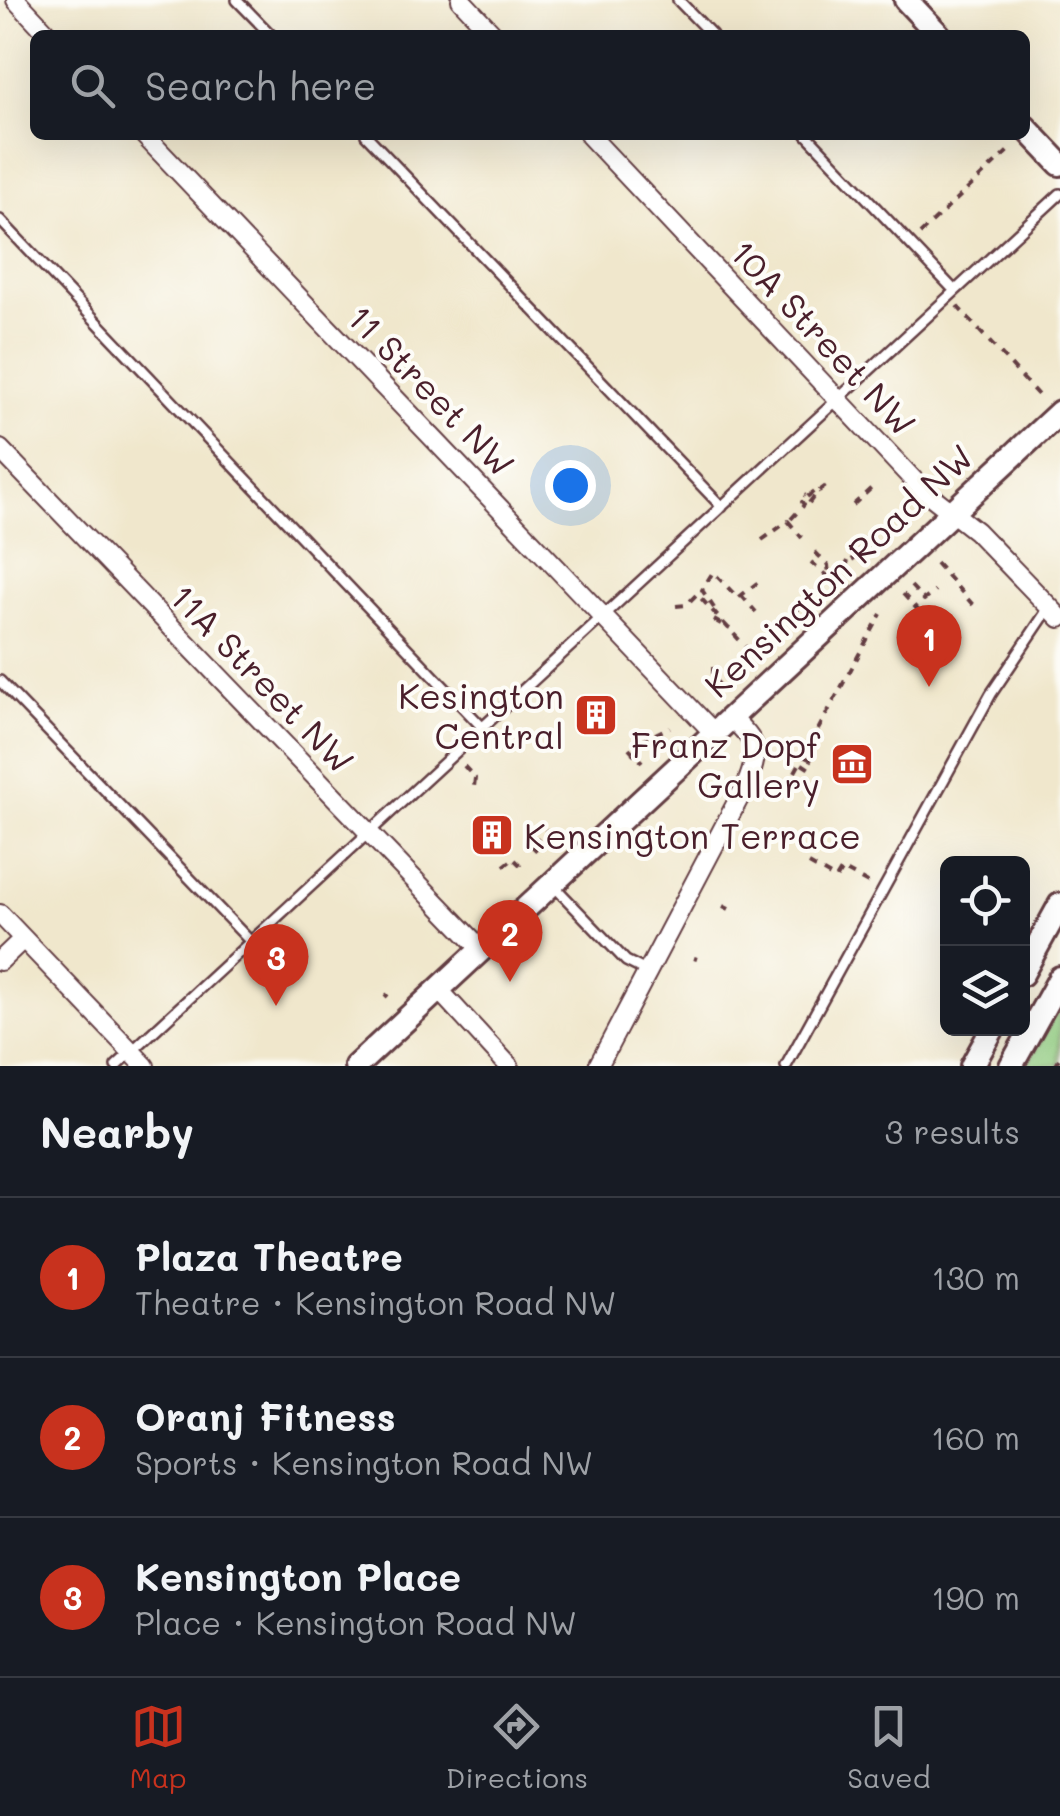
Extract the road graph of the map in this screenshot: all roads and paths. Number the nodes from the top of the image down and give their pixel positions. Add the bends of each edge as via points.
1 (16, 0) edge
2 (237, 0) edge
3 (461, 0) edge
4 (678, 0) edge
5 (906, 0) edge
6 (44, 30) edge
7 (265, 30) edge
8 (489, 30) edge
9 (707, 30) edge
10 (934, 30) edge
11 (1030, 131) edge
12 (149, 140) edge
13 (371, 140) edge
14 (594, 140) edge
15 (812, 140) edge
16 (1008, 151) dead end
17 (1060, 164) edge
18 (1060, 194) edge
19 (0, 220) edge
20 (910, 243) junction
21 (951, 293) junction
22 (1038, 396) dead end
23 (838, 397) junction
24 (1060, 412) edge
25 (0, 450) edge
26 (829, 483) dead end
27 (876, 484) dead end
28 (853, 505) dead end
29 (722, 506) junction
30 (952, 512) junction
31 (792, 518) dead end
32 (870, 534) dead end
33 (802, 538) dead end
34 (762, 540) dead end
35 (873, 548) dead end
36 (815, 552) dead end
37 (811, 562) dead end
38 (936, 563) dead end
39 (829, 575) junction
40 (836, 582) dead end
41 (756, 583) dead end
42 (931, 585) dead end
43 (911, 586) dead end
44 (823, 587) dead end
45 (801, 592) dead end
46 (903, 594) dead end
47 (740, 595) junction
48 (808, 599) junction
49 (676, 606) dead end
50 (974, 606) dead end
51 (713, 610) junction
52 (756, 612) dead end
53 (1054, 613) edge
54 (794, 614) dead end
55 (881, 614) dead end
56 (604, 617) junction
57 (714, 620) dead end
58 (933, 626) dead end
59 (734, 630) junction
60 (755, 657) dead end
61 (713, 671) dead end
62 (0, 681) edge
63 (721, 681) dead end
64 (723, 725) junction
65 (670, 726) dead end
66 (483, 728) junction
67 (808, 750) junction
68 (824, 757) dead end
69 (803, 760) junction
70 (642, 762) dead end
71 (816, 762) dead end
72 (470, 772) dead end
73 (795, 772) dead end
74 (814, 772) dead end
75 (474, 787) dead end
76 (368, 835) junction
77 (557, 840) dead end
78 (541, 855) dead end
79 (810, 864) dead end
80 (504, 866) dead end
81 (525, 870) dead end
82 (857, 877) dead end
83 (552, 884) junction
84 (1060, 905) edge
85 (0, 914) edge
86 (23, 939) junction
87 (252, 942) junction
88 (481, 950) junction
89 (1030, 959) edge
90 (0, 960) edge
91 (648, 972) junction
92 (1060, 978) edge
93 (438, 990) junction
94 (989, 1036) edge
95 (1060, 1057) edge
96 (138, 1059) edge
97 (116, 1066) edge
98 (356, 1066) edge
99 (509, 1066) edge
100 (598, 1066) edge
101 (786, 1066) edge
102 (972, 1066) edge
103 (1012, 1066) edge
104 (1055, 1066) edge

1 - 6 street
2 - 7 lane
3 - 8 street
4 - 9 lane
5 - 10 street
11 - 17 street
12 - 56 street, 11 Street NW
13 - 29 lane
14 - 23 street, 10A Street NW
15 - 20 lane
16 - 20 path
18 - 21 lane
19 - 66 lane
20 - 21 lane
21 - 22 path
21 - 23 lane
23 - 29 lane
23 - 30 street, 10A Street NW via 922,489
24 - 30 street, Kensington Road NW
25 - 76 street, 11A Street NW
26 - 31 path
27 - 28 path
29 - 56 lane
30 - 53 street, 10A Street NW
30 - 64 street, Kensington Road NW
32 - 35 path via 864,539
33 - 34 path via 788,521
36 - 39 path
37 - 39 path
38 - 50 path
39 - 40 path
41 - 47 path
42 - 43 path via 936,591 924,600
44 - 48 path
45 - 48 path
46 - 58 path
47 - 51 path via 713,572 702,590
47 - 52 path
48 - 54 path
49 - 51 path via 698,594
51 - 59 path
53 - 101 lane via 992,694
55 - 67 path
56 - 64 street, 11 Street NW
56 - 66 lane
57 - 59 path
59 - 60 path
61 - 63 path
62 - 87 lane
64 - 83 street, Kensington Road NW
64 - 91 street, 11 Street NW via 752,740 758,756
65 - 70 path via 640,740 632,752
66 - 76 lane
67 - 68 path
67 - 69 path
69 - 71 path
69 - 73 path
69 - 74 path
72 - 75 path
76 - 87 lane
76 - 88 street, 11A Street NW
77 - 78 path via 548,830 532,844
79 - 82 path via 836,879 842,868
80 - 81 path via 514,860
83 - 88 street, Kensington Road NW
83 - 91 lane via 626,961
84 - 89 street
85 - 86 street
86 - 90 street
86 - 96 street
87 - 96 lane
88 - 93 street, Kensington Road NW
91 - 100 street
92 - 103 street
93 - 98 street, Kensington Road NW
93 - 99 street
94 - 102 street
95 - 104 path
96 - 97 lane

